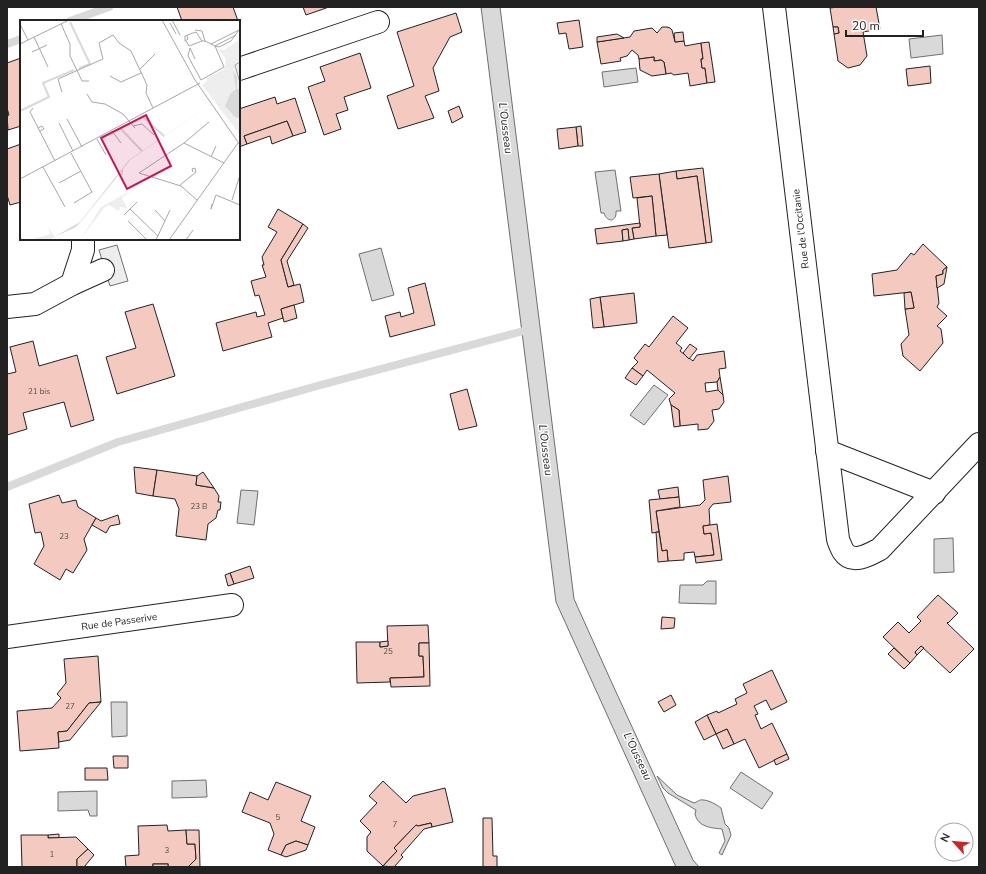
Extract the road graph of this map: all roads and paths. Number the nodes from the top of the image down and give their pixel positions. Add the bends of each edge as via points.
1 (774, 7) edge
2 (378, 22) dead end
3 (240, 70) edge
4 (83, 240) edge
5 (103, 270) dead end
6 (72, 284) junction
7 (7, 307) edge
8 (979, 444) edge
9 (827, 451) junction
10 (934, 493) junction
11 (232, 605) dead end
12 (7, 637) edge

1 - 9 street, Rue de l'Occitanie
2 - 3 street
4 - 6 street via 83,250
5 - 6 street
6 - 7 street via 35,304
8 - 10 street, Rue de l'Occitanie
9 - 10 street
9 - 10 street, Rue de l'Occitanie via 838,539 844,552 851,557 861,558 880,550
11 - 12 street, Rue de Passerive

